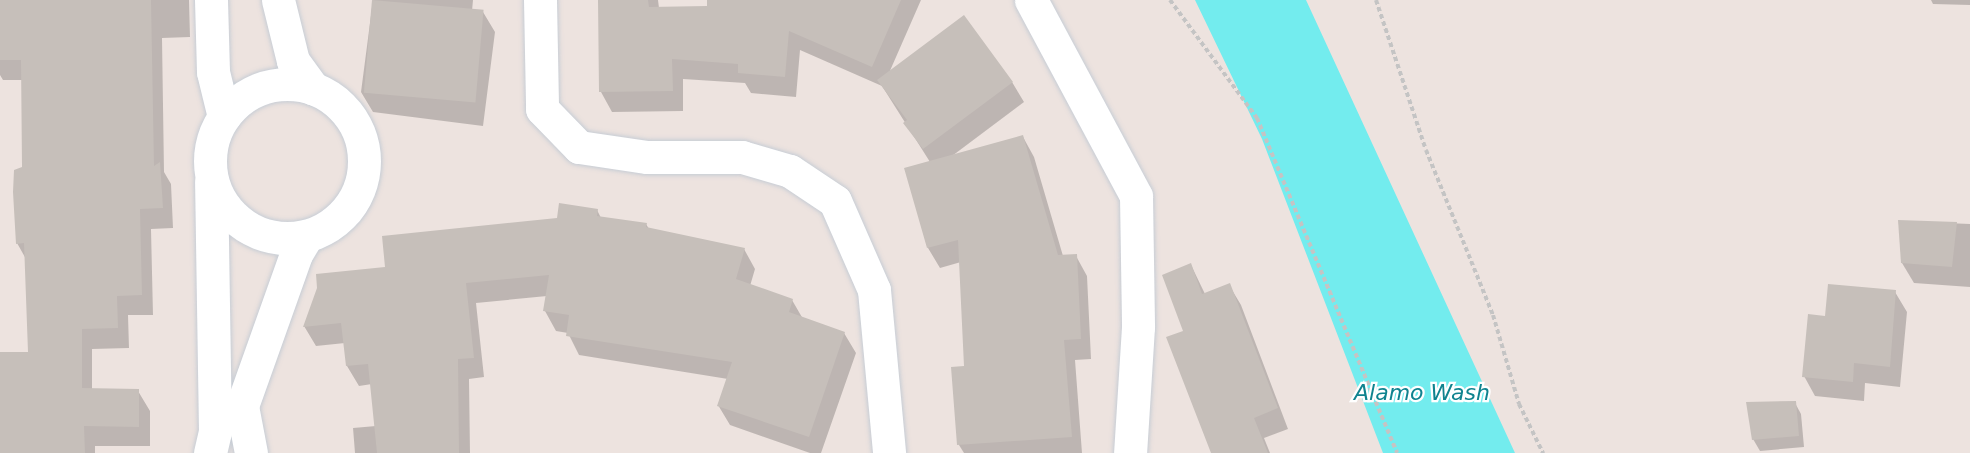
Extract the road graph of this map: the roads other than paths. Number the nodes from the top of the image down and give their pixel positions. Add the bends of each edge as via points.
1 (211, 0) edge
2 (278, 0) edge
3 (540, 0) edge
4 (1031, 0) edge
5 (313, 89) junction
6 (224, 117) junction
7 (210, 175) junction
8 (307, 236) junction
9 (212, 442) edge
10 (251, 453) edge
11 (889, 453) edge
12 (1130, 453) edge

1 - 6 street via 213,72
2 - 5 street via 293,61
3 - 11 street via 542,109 579,147 647,157 742,157 790,171 835,201 874,290
4 - 12 street via 1136,196 1138,327
5 - 6 street via 280,85 260,90 240,100
5 - 8 street via 335,101 351,118 360,136 364,168 361,184 344,214
6 - 7 street via 212,141
7 - 8 street via 222,203 243,225 275,238
7 - 9 street
8 - 10 street via 296,254 242,406

